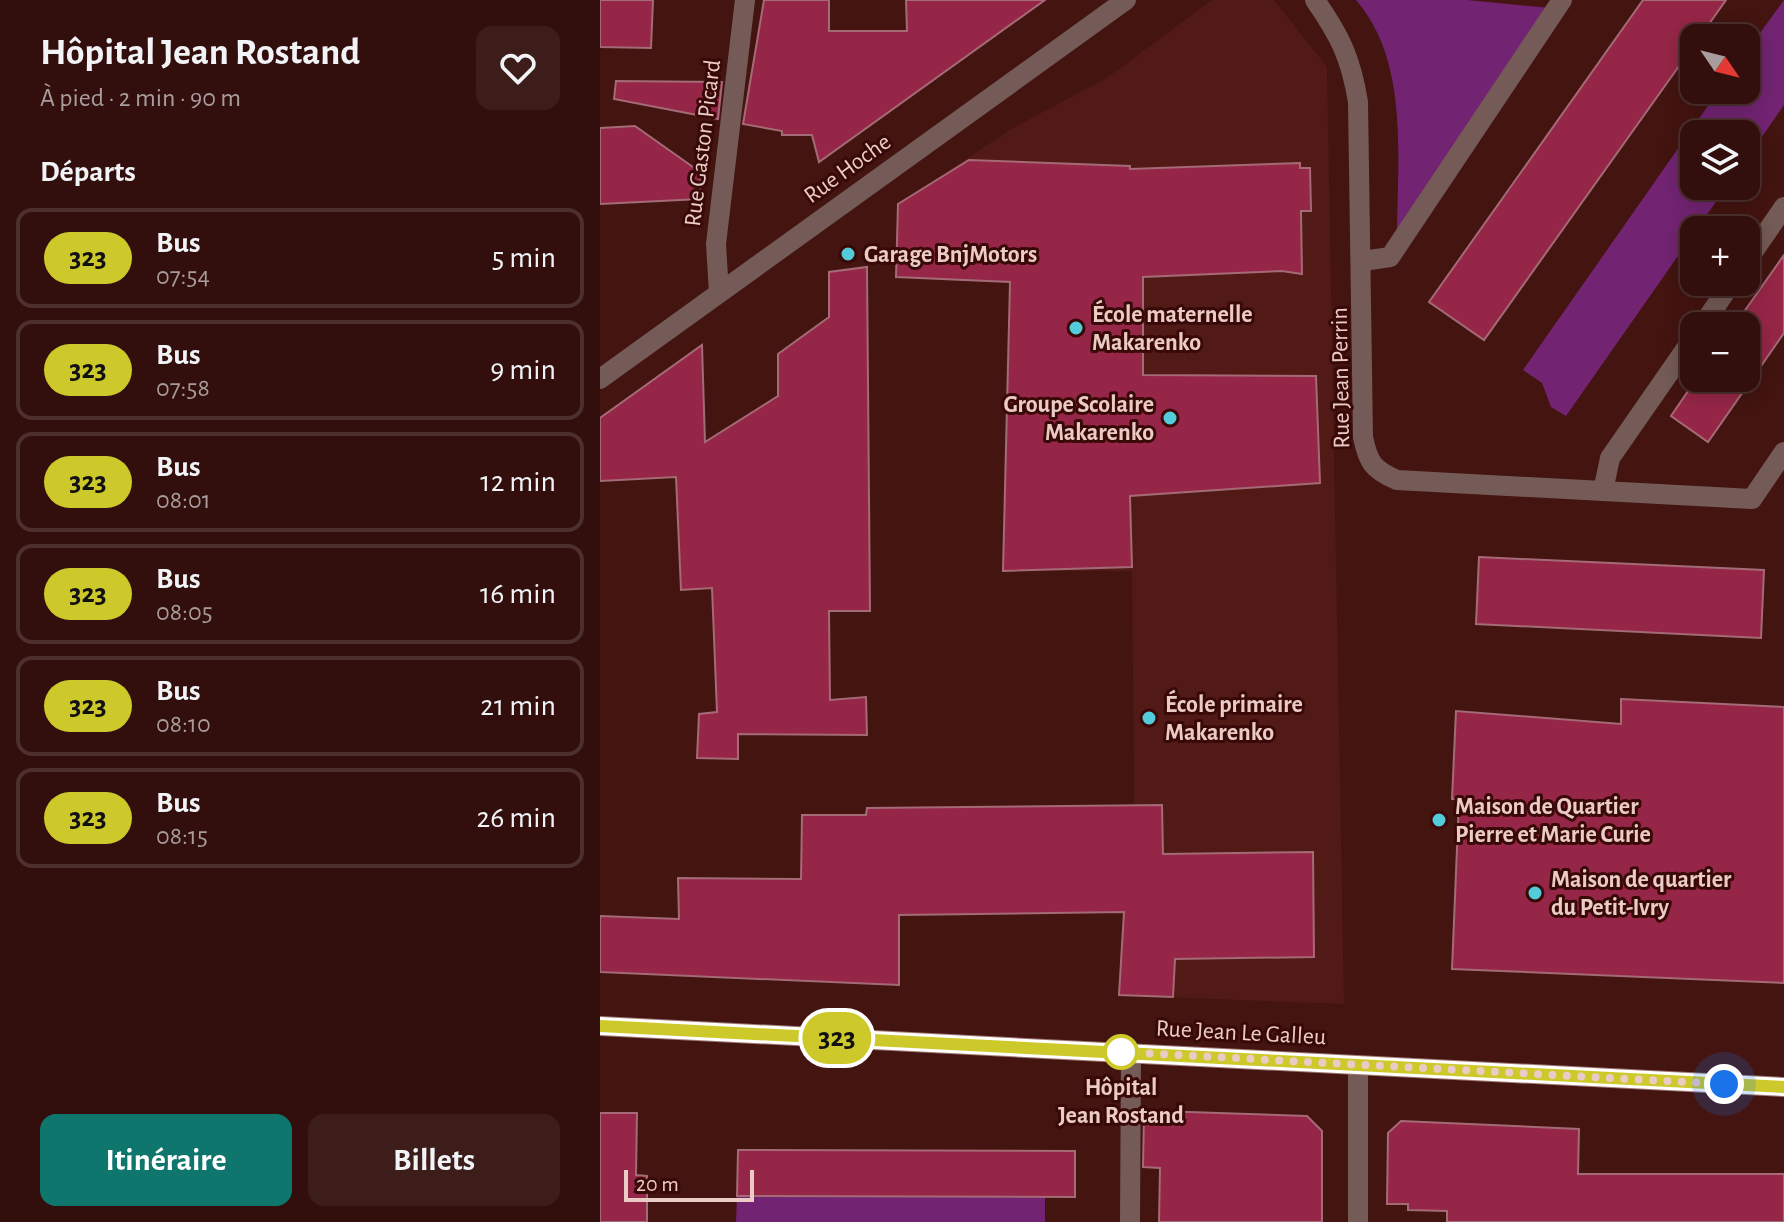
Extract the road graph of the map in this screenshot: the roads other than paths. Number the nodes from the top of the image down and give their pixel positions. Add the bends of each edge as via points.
1 (745, 0) edge
2 (1126, 0) edge
3 (1315, 0) edge
4 (1562, 0) edge
5 (1784, 207) edge
6 (1760, 242) edge
7 (1363, 261) junction
8 (719, 293) junction
9 (1680, 357) edge
10 (600, 379) edge
11 (1784, 452) edge
12 (1603, 491) junction
13 (600, 1026) edge
14 (1131, 1053) junction
15 (1358, 1065) junction
16 (1784, 1087) edge
17 (1130, 1222) edge
18 (1358, 1222) edge

1 - 8 street, Rue Gaston Picard via 716,244
2 - 8 street, Rue Hoche
3 - 7 street, Rue Jean Perrin via 1352,63
4 - 7 street via 1390,257
5 - 6 street
7 - 12 street, Rue Jean Perrin via 1363,437 1368,462 1378,472 1397,480
8 - 10 street, Rue Hoche
9 - 12 street via 1610,458
11 - 12 street, Rue Jean Perrin via 1752,499
13 - 14 main road, Rue Jean Le Galleu
14 - 15 main road, Rue Jean Le Galleu
14 - 17 street
15 - 16 main road, Rue Jean Le Galleu
15 - 18 street

